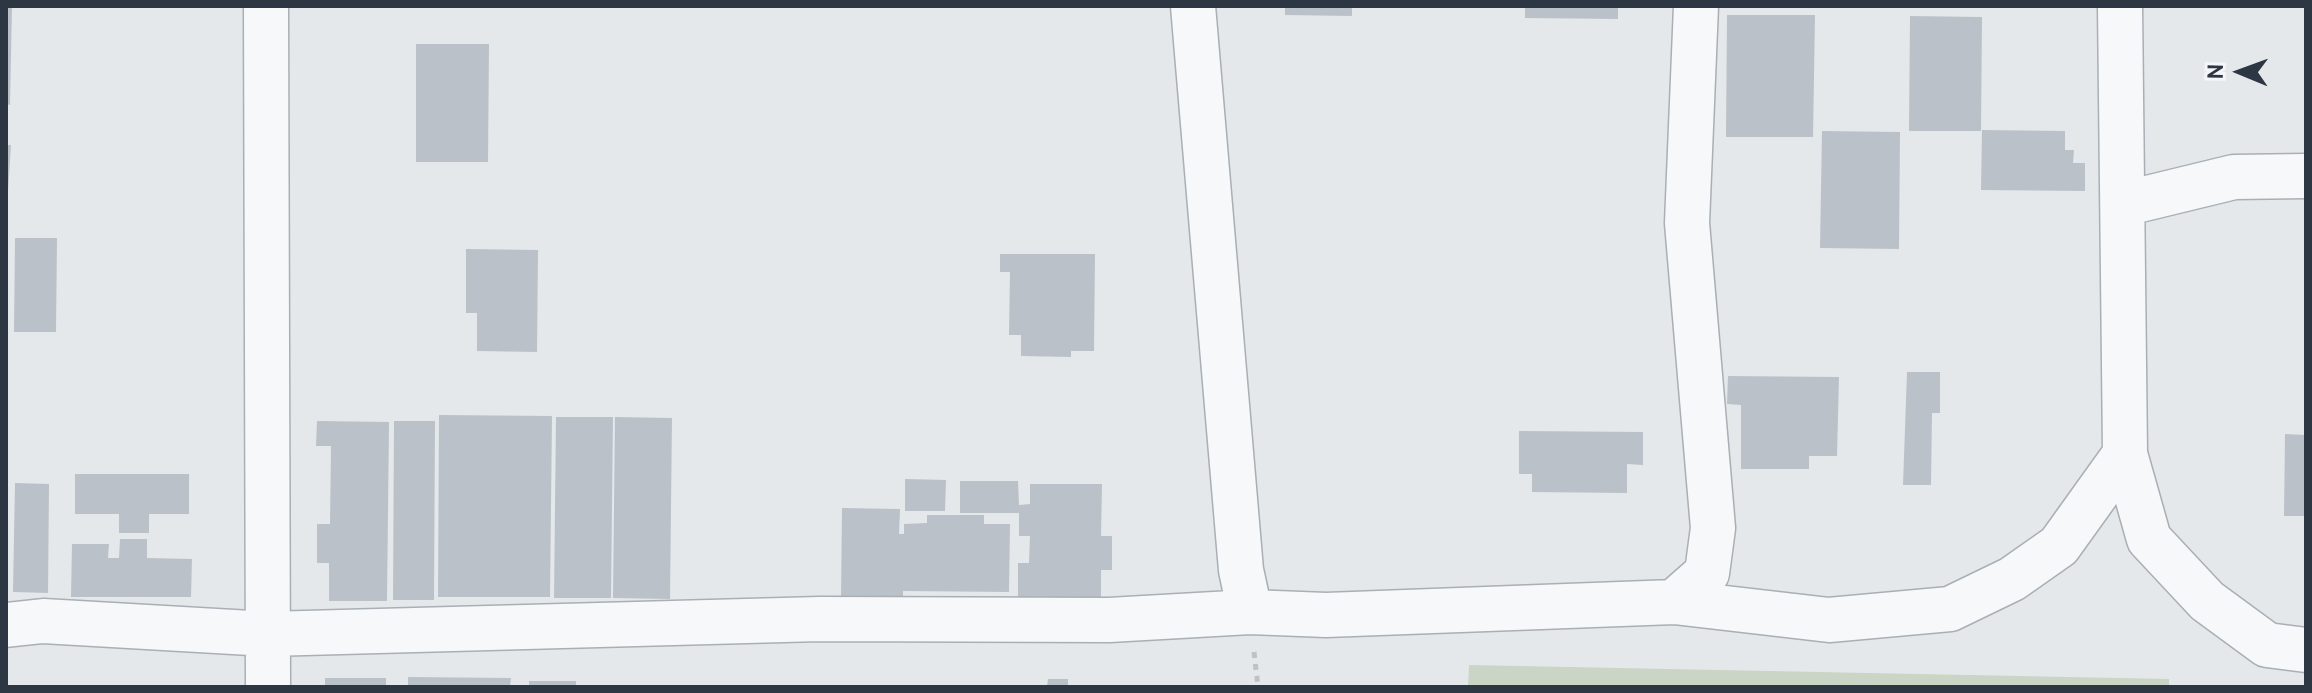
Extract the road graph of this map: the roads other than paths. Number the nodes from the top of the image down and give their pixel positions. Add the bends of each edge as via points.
1 (266, 6) edge
2 (1193, 6) edge
3 (1696, 6) edge
4 (2120, 6) edge
5 (2306, 176) edge
6 (2123, 204) junction
7 (2125, 454) junction
8 (1674, 602) junction
9 (1250, 612) junction
10 (6, 625) edge
11 (268, 634) junction
12 (2306, 650) edge
13 (268, 687) edge

1 - 11 street
2 - 9 street via 1241,570
3 - 8 street via 1687,223 1713,528 1707,573
4 - 6 street
5 - 6 street via 2234,177
6 - 7 street
7 - 8 street via 2059,546 2012,579 1950,609 1829,620
7 - 12 street via 2149,539 2207,601 2267,645
8 - 9 street via 1326,615
9 - 11 street via 1109,620 820,619
10 - 11 street via 43,621
11 - 13 street

